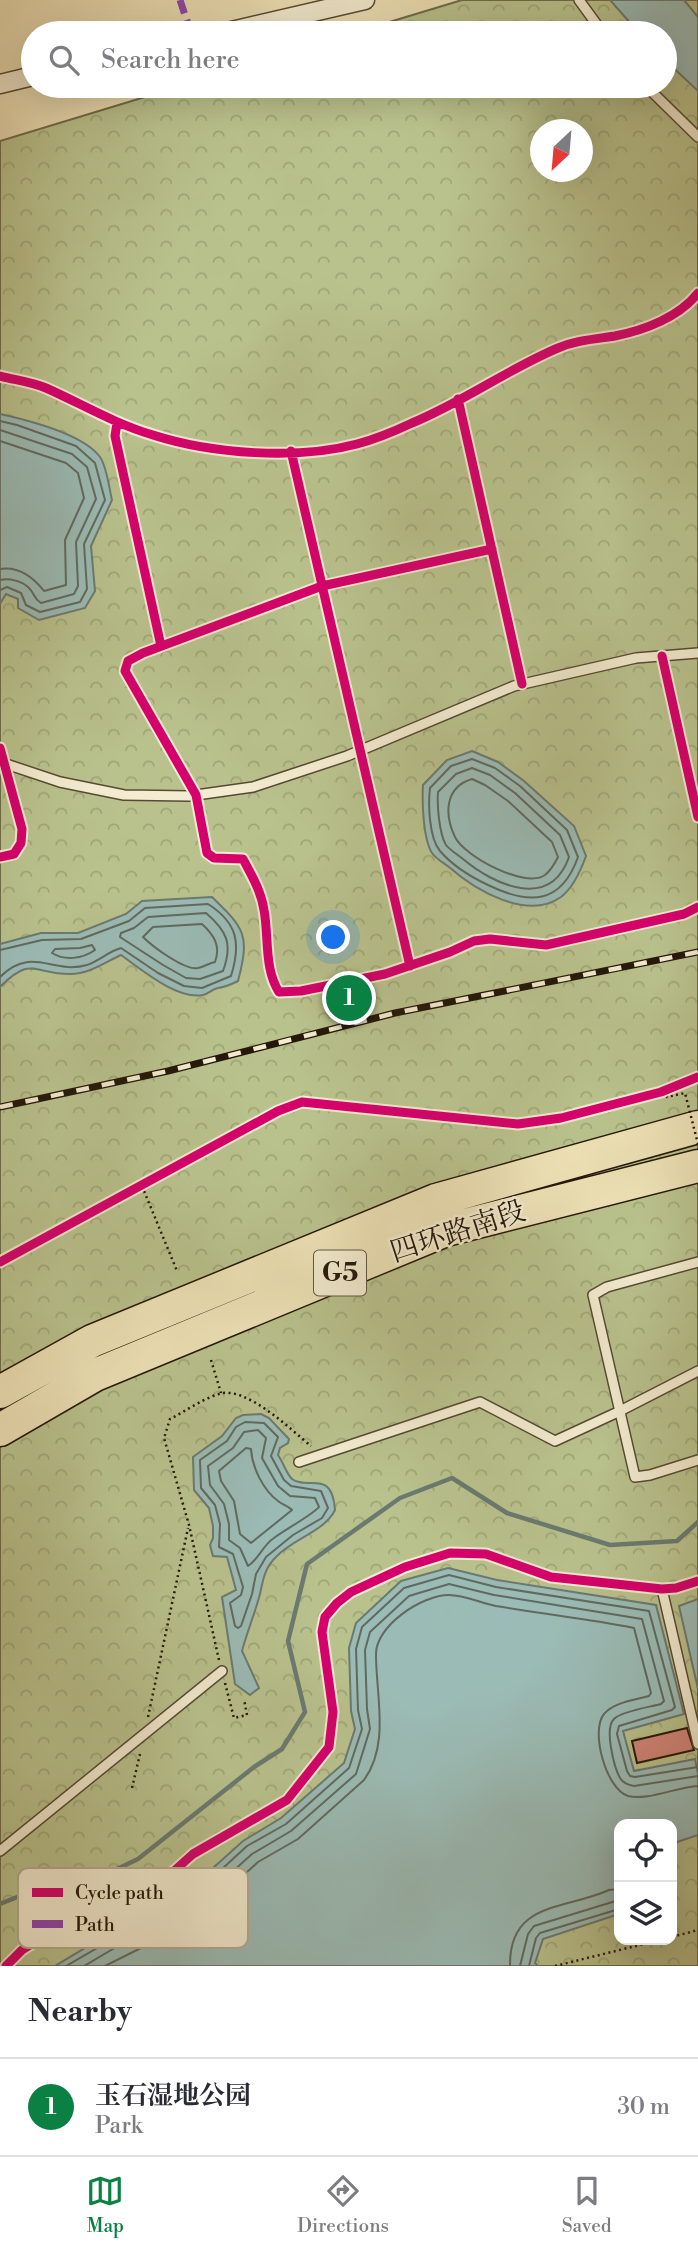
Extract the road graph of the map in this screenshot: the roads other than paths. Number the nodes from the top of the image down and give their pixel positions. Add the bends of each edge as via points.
1 (365, 0) edge
2 (579, 0) edge
3 (275, 21) edge
4 (594, 21) edge
5 (21, 79) edge
6 (0, 84) edge
7 (658, 98) edge
8 (698, 137) edge
9 (698, 653) edge
10 (0, 762) edge
11 (698, 1127) edge
12 (698, 1166) edge
13 (698, 1262) edge
14 (698, 1371) edge
15 (0, 1392) edge
16 (618, 1412) junction
17 (0, 1430) edge
18 (698, 1460) edge
19 (299, 1461) dead end
20 (662, 1589) dead end
21 (222, 1671) road end
22 (698, 1744) edge
23 (0, 1851) edge

1 - 3 street
2 - 4 lane
5 - 6 street
7 - 8 lane
9 - 10 lane via 636,658 514,686 347,756 253,787 189,796 124,794 60,782
11 - 15 highway, 四环路南段 / G5 via 436,1200 92,1341
12 - 17 highway, 四环路南段 / G5 via 446,1230 95,1375
13 - 16 lane via 593,1295
14 - 16 lane
16 - 18 lane via 635,1477
16 - 19 lane via 555,1441 480,1402
20 - 22 lane
21 - 23 lane

